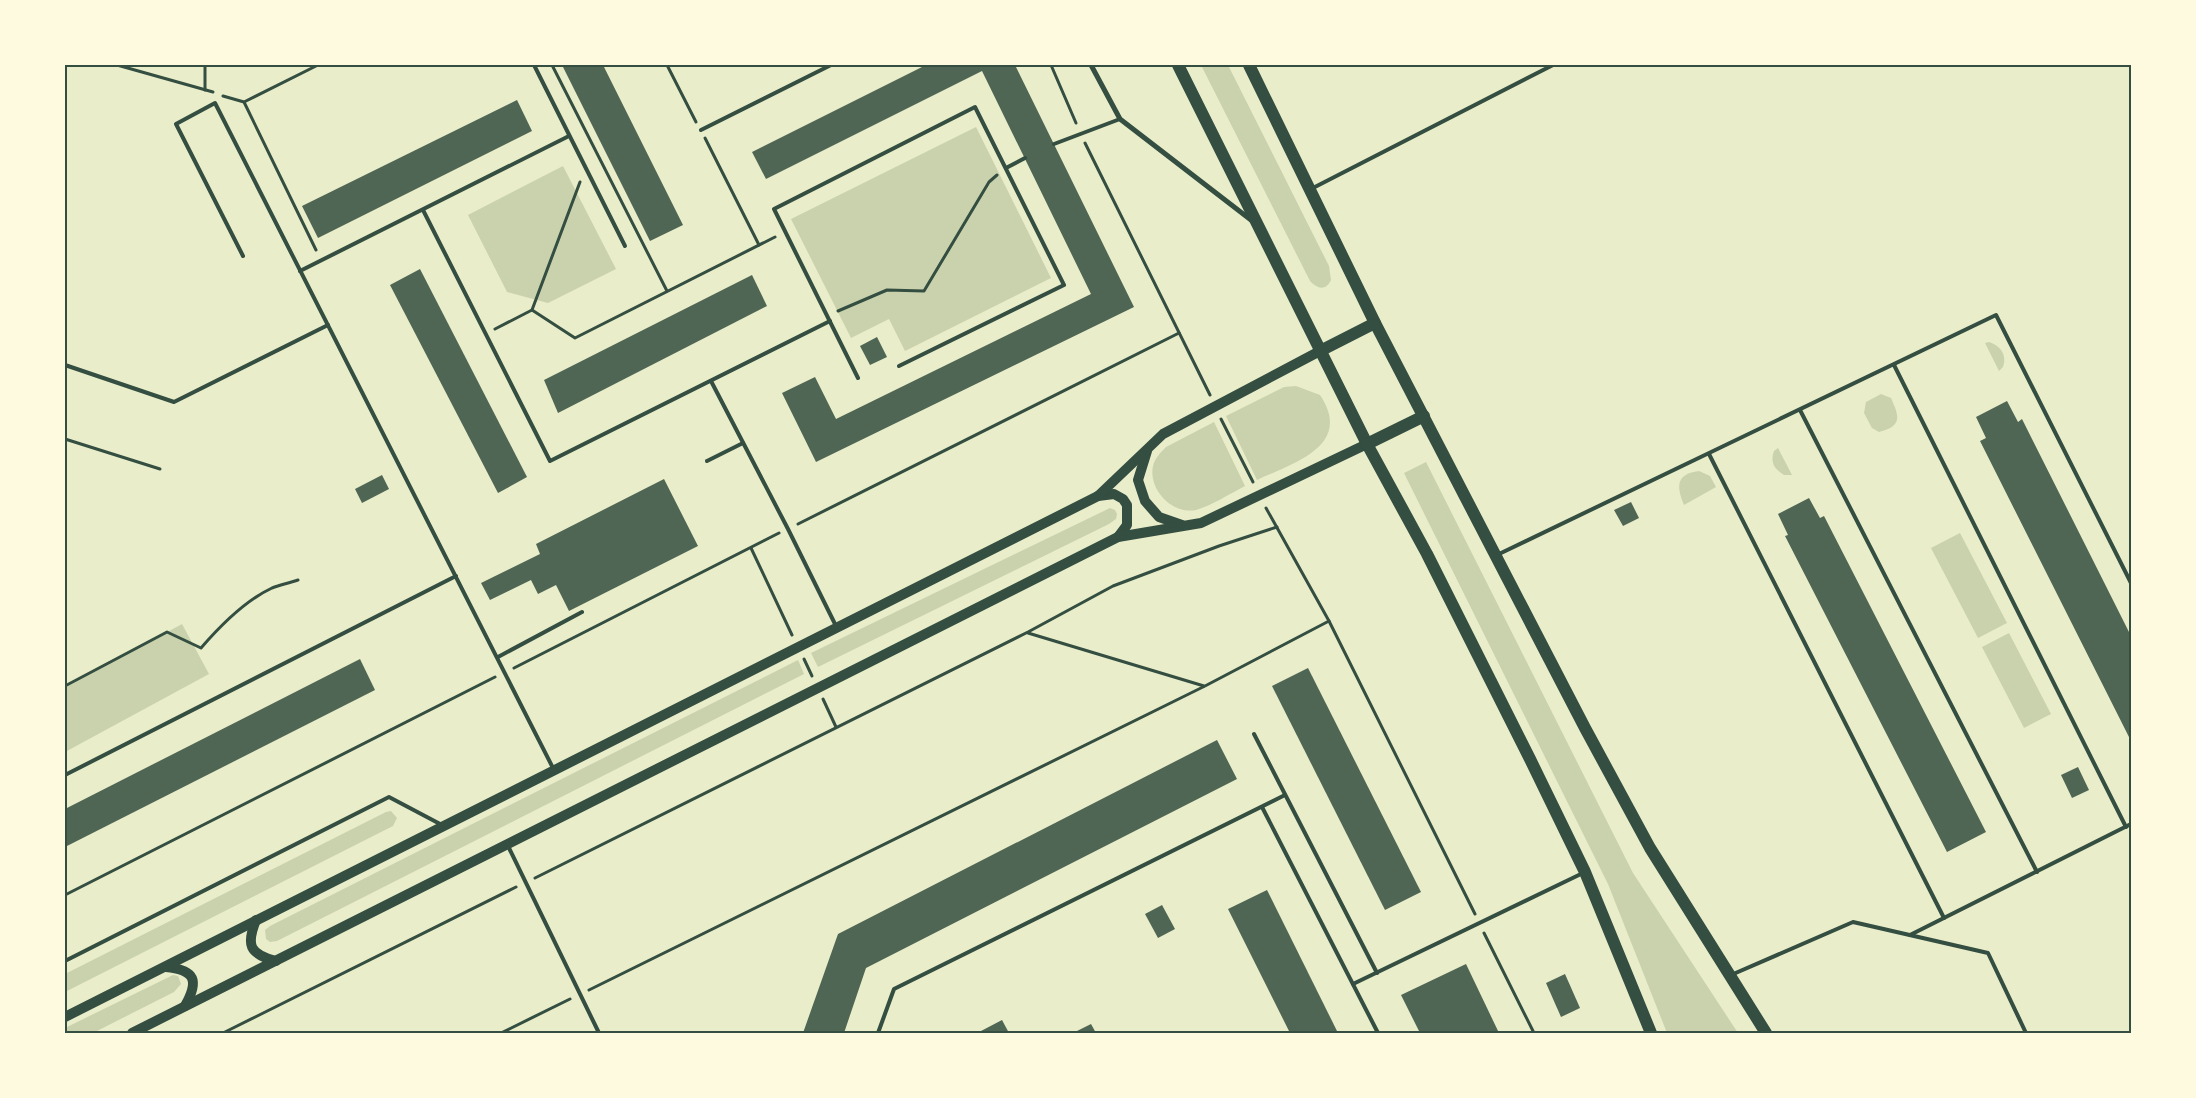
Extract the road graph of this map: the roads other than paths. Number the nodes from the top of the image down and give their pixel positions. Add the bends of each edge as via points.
1 (534, 65) edge
2 (831, 65) edge
3 (1090, 65) edge
4 (1178, 65) edge
5 (1249, 65) edge
6 (1553, 65) edge
7 (1120, 119) junction
8 (701, 130) road end
9 (569, 136) junction
10 (1054, 144) dead end
11 (1025, 158) dead end
12 (1006, 168) junction
13 (1311, 189) junction
14 (423, 210) junction
15 (1257, 225) junction
16 (625, 246) dead end
17 (243, 256) dead end
18 (300, 271) junction
19 (830, 321) junction
20 (1376, 323) junction
21 (328, 325) junction
22 (1320, 351) junction
23 (65, 365) edge
24 (1894, 365) junction
25 (899, 366) dead end
26 (858, 378) dead end
27 (711, 381) junction
28 (1800, 410) junction
29 (1424, 416) junction
30 (743, 443) junction
31 (1367, 444) junction
32 (1147, 450) junction
33 (1709, 454) junction
34 (707, 461) dead end
35 (1098, 496) junction
36 (1185, 526) junction
37 (1118, 537) junction
38 (1497, 555) junction
39 (456, 576) junction
40 (2131, 583) edge
41 (582, 612) dead end
42 (837, 628) junction
43 (498, 657) junction
44 (1254, 734) dead end
45 (554, 770) junction
46 (65, 775) edge
47 (1285, 795) junction
48 (1262, 807) junction
49 (2131, 824) edge
50 (444, 826) junction
51 (2126, 827) junction
52 (507, 844) junction
53 (1585, 872) junction
54 (2037, 872) junction
55 (1944, 918) junction
56 (256, 920) junction
57 (1910, 935) junction
58 (65, 961) edge
59 (276, 961) junction
60 (165, 966) junction
61 (1377, 972) junction
62 (1729, 976) junction
63 (1353, 984) junction
64 (184, 1006) junction
65 (65, 1017) edge
66 (132, 1033) edge
67 (599, 1033) edge
68 (878, 1033) edge
69 (1378, 1033) edge
70 (1650, 1033) edge
71 (1766, 1033) edge
72 (2026, 1033) edge

1 - 9 lane
2 - 8 lane
3 - 7 street
4 - 15 main road
5 - 13 main road
6 - 13 lane
7 - 10 lane
7 - 15 street
9 - 14 lane
9 - 16 lane
11 - 12 lane
12 - 19 lane via 975,107 774,209
12 - 25 lane via 1064,285
13 - 20 main road
14 - 18 lane
14 - 27 lane via 550,461
15 - 22 main road
17 - 18 lane via 176,124 215,103
18 - 21 lane
19 - 26 lane
19 - 27 lane
20 - 22 main road
20 - 29 main road
21 - 23 lane via 174,402
21 - 39 lane
22 - 31 main road
22 - 32 main road via 1164,434
24 - 28 lane
24 - 40 lane via 1996,315
24 - 51 lane
27 - 30 lane
28 - 33 lane
28 - 54 lane
29 - 31 main road
29 - 38 main road
30 - 34 lane
30 - 42 lane
31 - 36 main road via 1201,523
31 - 53 main road via 1427,554
32 - 35 main road
32 - 36 main road via 1138,480 1145,502 1159,517
33 - 38 lane
33 - 55 lane
35 - 37 main road via 1114,494 1127,505 1128,525
35 - 42 main road
36 - 37 main road
37 - 52 main road
38 - 62 main road via 1650,848
39 - 43 lane
39 - 46 lane
41 - 43 lane
42 - 45 main road
43 - 45 lane
44 - 47 lane
45 - 50 main road
47 - 48 lane
47 - 61 lane
48 - 63 lane
48 - 68 lane via 894,988
49 - 51 lane
50 - 56 main road
50 - 58 lane via 389,798
51 - 54 lane
52 - 59 main road
52 - 67 lane
53 - 61 lane
53 - 70 main road
54 - 55 lane
55 - 57 lane
56 - 59 main road via 250,934 252,948 262,957
56 - 60 main road
57 - 62 lane via 1854,922
57 - 72 lane via 1988,954
59 - 64 main road
60 - 64 main road via 182,968 192,977 192,992
60 - 65 main road
61 - 63 lane
62 - 71 main road
63 - 69 lane
64 - 66 main road

